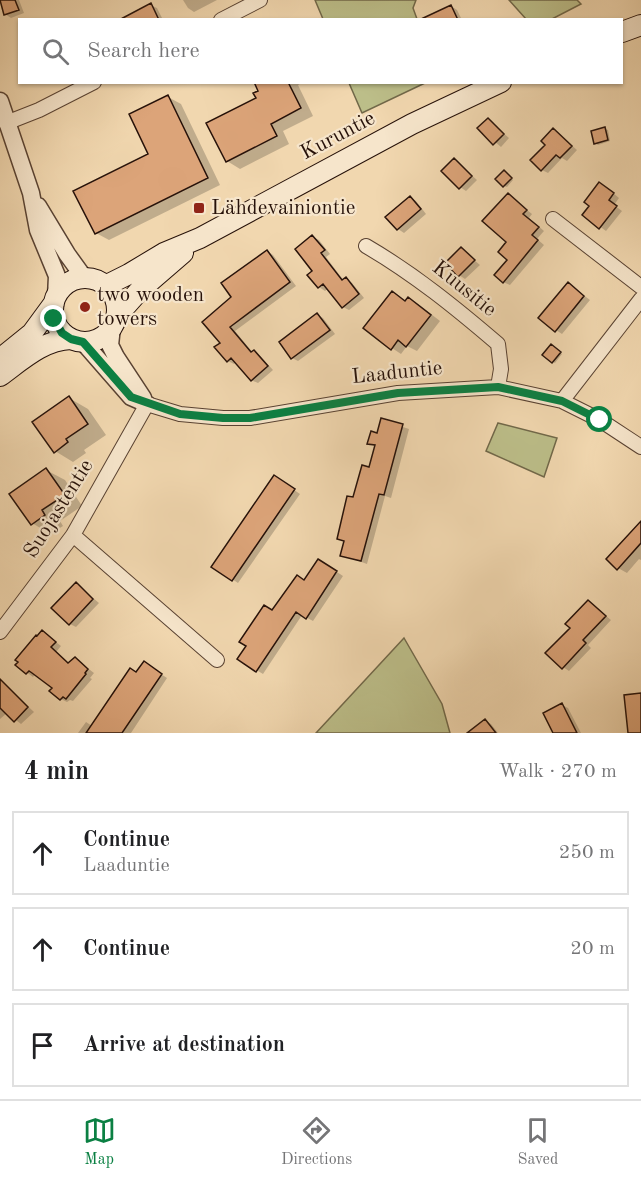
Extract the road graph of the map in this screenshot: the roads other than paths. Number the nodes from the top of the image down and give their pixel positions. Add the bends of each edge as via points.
1 (260, 0) edge
2 (225, 18) edge
3 (641, 25) edge
4 (623, 31) edge
5 (90, 84) edge
6 (497, 84) edge
7 (0, 101) edge
8 (6, 123) junction
9 (31, 193) junction
10 (553, 219) dead end
11 (200, 238) junction
12 (366, 246) dead end
13 (85, 279) junction
14 (105, 286) junction
15 (641, 287) edge
16 (641, 299) edge
17 (55, 300) junction
18 (114, 322) junction
19 (77, 341) junction
20 (0, 359) edge
21 (0, 376) edge
22 (498, 387) junction
23 (562, 401) junction
24 (147, 404) junction
25 (641, 447) edge
26 (73, 535) junction
27 (0, 632) edge
28 (217, 660) dead end

1 - 2 street
3 - 4 main road
5 - 8 street
6 - 11 main road, Kuruntie via 412,124
7 - 8 street
8 - 9 street
9 - 13 street
9 - 17 street via 38,230 57,276
10 - 15 street
11 - 14 main road, Kuruntie
11 - 18 main road, Kuruntie via 134,296
12 - 22 street, Kuusitie via 401,267 498,344
13 - 14 main road
13 - 17 main road via 68,284
14 - 18 main road via 115,300
16 - 23 street
17 - 19 main road via 56,324 62,333
17 - 20 main road via 32,333
18 - 19 main road via 100,339
18 - 24 street via 110,345
19 - 21 main road via 53,341 42,346
19 - 24 street, Laaduntie via 131,397
22 - 23 street, Laaduntie
22 - 24 street, Laaduntie via 398,393 250,418 180,414
23 - 25 street, Laaduntie
24 - 26 street, Suojastentie
26 - 27 street, Suojastentie
26 - 28 street

